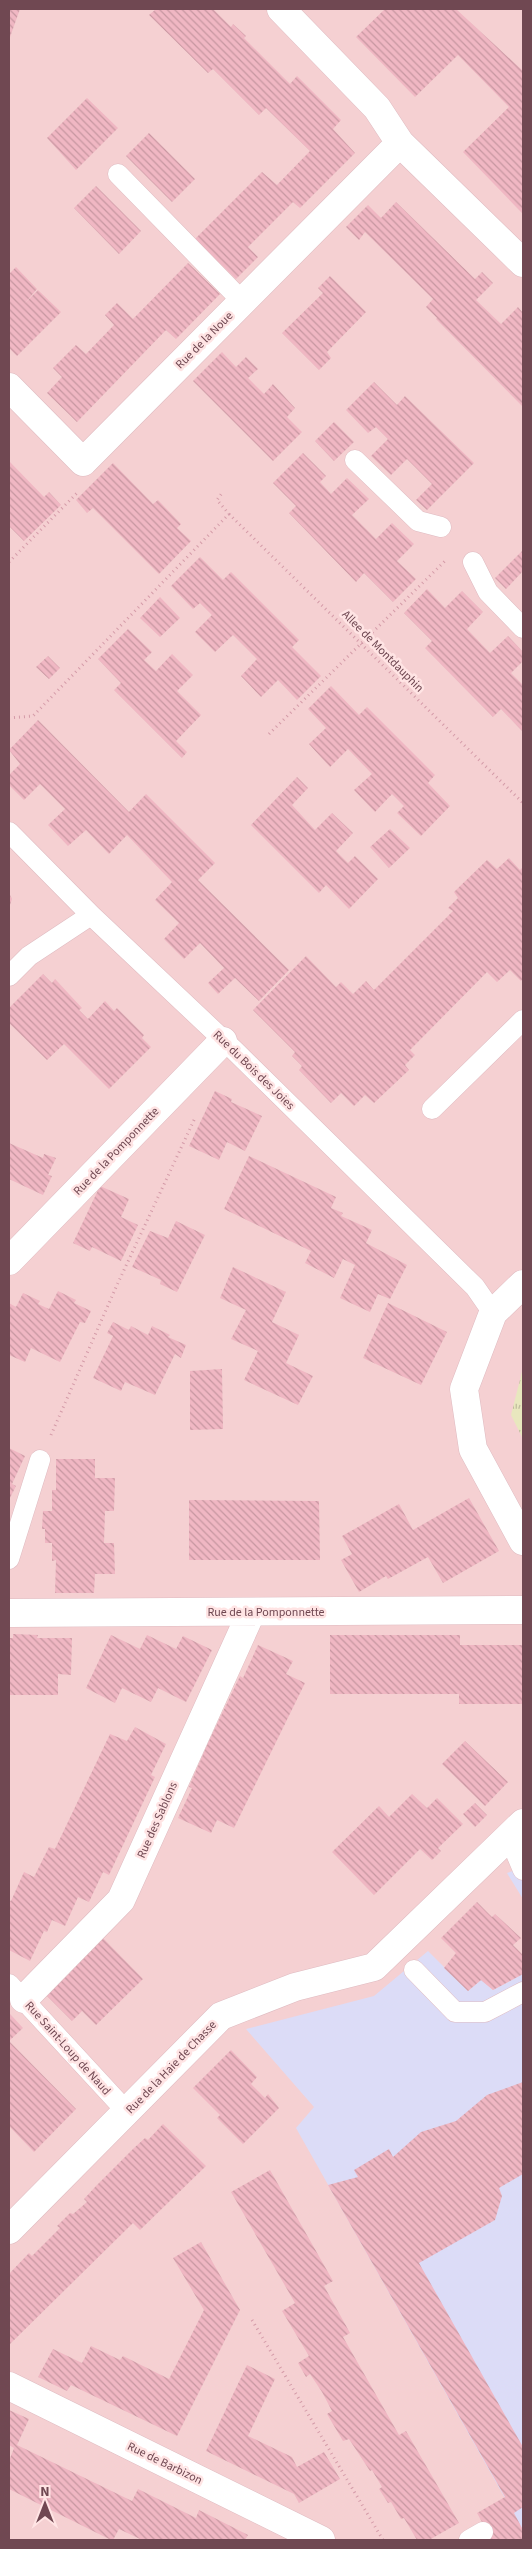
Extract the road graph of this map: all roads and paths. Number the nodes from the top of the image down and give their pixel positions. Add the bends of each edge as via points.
1 (281, 9) edge
2 (400, 143) junction
3 (118, 174) dead end
4 (523, 263) edge
5 (242, 301) junction
6 (9, 387) edge
7 (355, 460) dead end
8 (83, 462) junction
9 (222, 493) dead end
10 (229, 514) junction
11 (441, 527) dead end
12 (451, 555) dead end
13 (9, 562) edge
14 (473, 562) dead end
15 (523, 628) edge
16 (362, 642) junction
17 (9, 718) edge
18 (269, 734) dead end
19 (523, 803) edge
20 (9, 832) edge
21 (91, 915) junction
22 (9, 976) edge
23 (523, 1020) edge
24 (223, 1041) junction
25 (432, 1109) dead end
26 (196, 1116) dead end
27 (9, 1261) edge
28 (523, 1284) edge
29 (493, 1313) junction
30 (40, 1460) joint
31 (523, 1541) edge
32 (9, 1559) edge
33 (523, 1610) edge
34 (9, 1613) edge
35 (251, 1613) junction
36 (516, 1830) edge
37 (523, 1870) edge
38 (414, 1970) dead end
39 (16, 1992) edge
40 (523, 1992) edge
41 (127, 2112) junction
42 (9, 2230) edge
43 (252, 2320) dead end
44 (9, 2386) edge
45 (321, 2540) edge
46 (384, 2540) edge

1 - 2 street via 377,108
2 - 4 street
2 - 5 street, Rue de la Noue
3 - 5 lane
5 - 8 street, Rue de la Noue
6 - 8 street
7 - 11 lane via 418,521
8 - 13 path via 82,488
9 - 10 path via 217,500
10 - 16 path, Allee de Montdauphin
10 - 17 path via 33,716
12 - 16 path
14 - 15 lane via 488,592
16 - 18 path
16 - 19 path, Allee de Montdauphin
20 - 21 lane, Rue du Bois des Joies
21 - 22 lane via 29,956
21 - 24 lane, Rue du Bois des Joies
23 - 25 lane
24 - 27 street, Rue de la Pomponnette
24 - 29 lane, Rue du Bois des Joies via 475,1287
26 - 30 path
28 - 29 street
29 - 31 street via 464,1389 473,1449
30 - 32 lane
33 - 35 street, Rue de la Pomponnette
34 - 35 street, Rue de la Pomponnette
35 - 39 street, Rue des Sablons via 121,1900
36 - 37 lane
36 - 41 street, Rue de la Haie de Chasse via 374,1967 295,1987 221,2016
38 - 40 lane via 455,2012 485,2012
39 - 41 lane, Rue Saint-Loup de Naud
41 - 42 street, Rue de la Haie de Chasse
43 - 46 path
44 - 45 street, Rue de Barbizon

